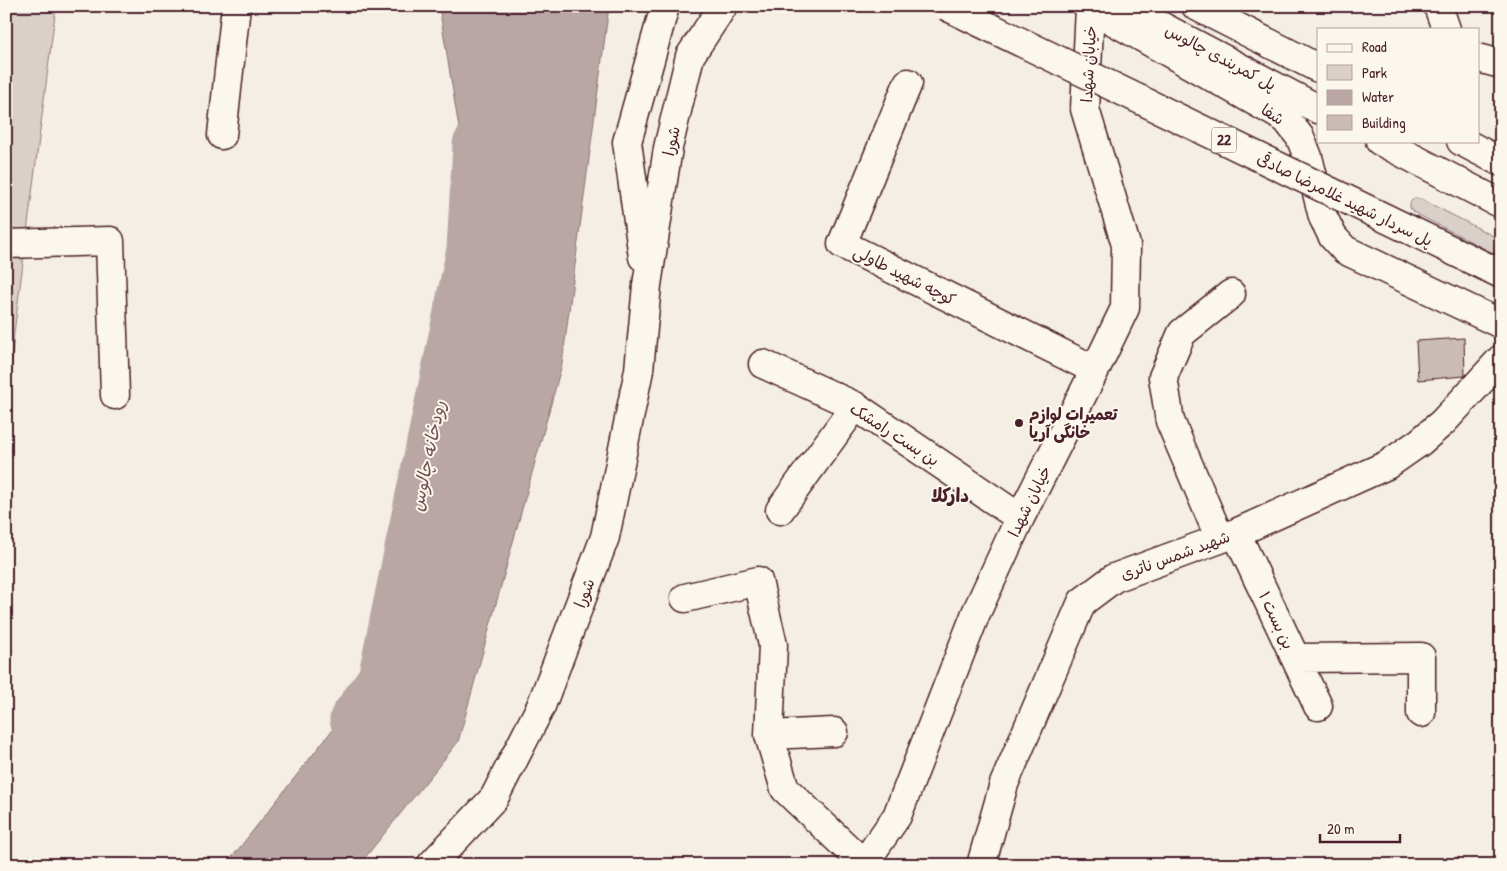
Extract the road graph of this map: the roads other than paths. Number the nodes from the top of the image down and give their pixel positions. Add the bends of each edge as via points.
1 (236, 6) edge
2 (665, 6) edge
3 (723, 6) edge
4 (946, 6) edge
5 (1123, 6) edge
6 (1196, 6) edge
7 (1438, 6) edge
8 (1088, 7) edge
9 (1446, 28) edge
10 (1480, 59) edge
11 (1501, 64) edge
12 (1317, 67) edge
13 (908, 83) dead end
14 (1317, 108) edge
15 (222, 135) dead end
16 (1382, 142) edge
17 (1463, 142) edge
18 (1501, 162) edge
19 (1501, 204) edge
20 (6, 244) edge
21 (1501, 274) edge
22 (647, 285) junction
23 (1231, 294) dead end
24 (1501, 324) edge
25 (1501, 359) edge
26 (763, 364) dead end
27 (1095, 370) junction
28 (114, 394) dead end
29 (855, 406) junction
30 (780, 510) dead end
31 (1020, 518) junction
32 (1228, 536) junction
33 (685, 598) dead end
34 (1296, 658) junction
35 (1318, 706) dead end
36 (1421, 713) dead end
37 (834, 732) dead end
38 (769, 735) junction
39 (864, 864) edge
40 (431, 865) edge
41 (981, 865) edge

1 - 15 main road
2 - 22 main road, شورا via 627,142
3 - 22 main road, شورا via 690,56 668,148
4 - 21 main road, پل سردار شهید غلامرضا صادقی / 22, bridge
5 - 14 main road, پل کمربندی چالوس
6 - 12 main road
7 - 9 main road
8 - 24 main road, شفا via 1286,120 1300,137 1308,157 1323,217 1333,237 1346,250
8 - 27 main road, خیابان شهدا via 1085,109 1126,245 1125,308
10 - 11 main road
13 - 27 main road, کوچه شهید طاولی via 842,244
16 - 19 main road
17 - 18 main road
20 - 28 main road via 110,241
22 - 40 main road, شورا via 639,370 605,537 541,706 494,798
23 - 32 main road, بن بست ۱ via 1182,333 1163,378 1170,421
25 - 32 main road, شهید شمس ناتری via 1443,422 1387,466
26 - 29 main road, بن بست رامشک
27 - 31 main road, خیابان شهدا
29 - 30 main road
29 - 31 main road, بن بست رامشک
31 - 39 main road, خیابان شهدا via 976,613 897,816
32 - 34 main road, بن بست ۱
32 - 41 main road, شهید شمس ناتری via 1114,578 1082,602 1004,784
33 - 38 main road via 758,581 773,645
34 - 35 main road, بن بست ۱
34 - 36 main road via 1421,657
37 - 38 main road
38 - 39 main road via 785,789

